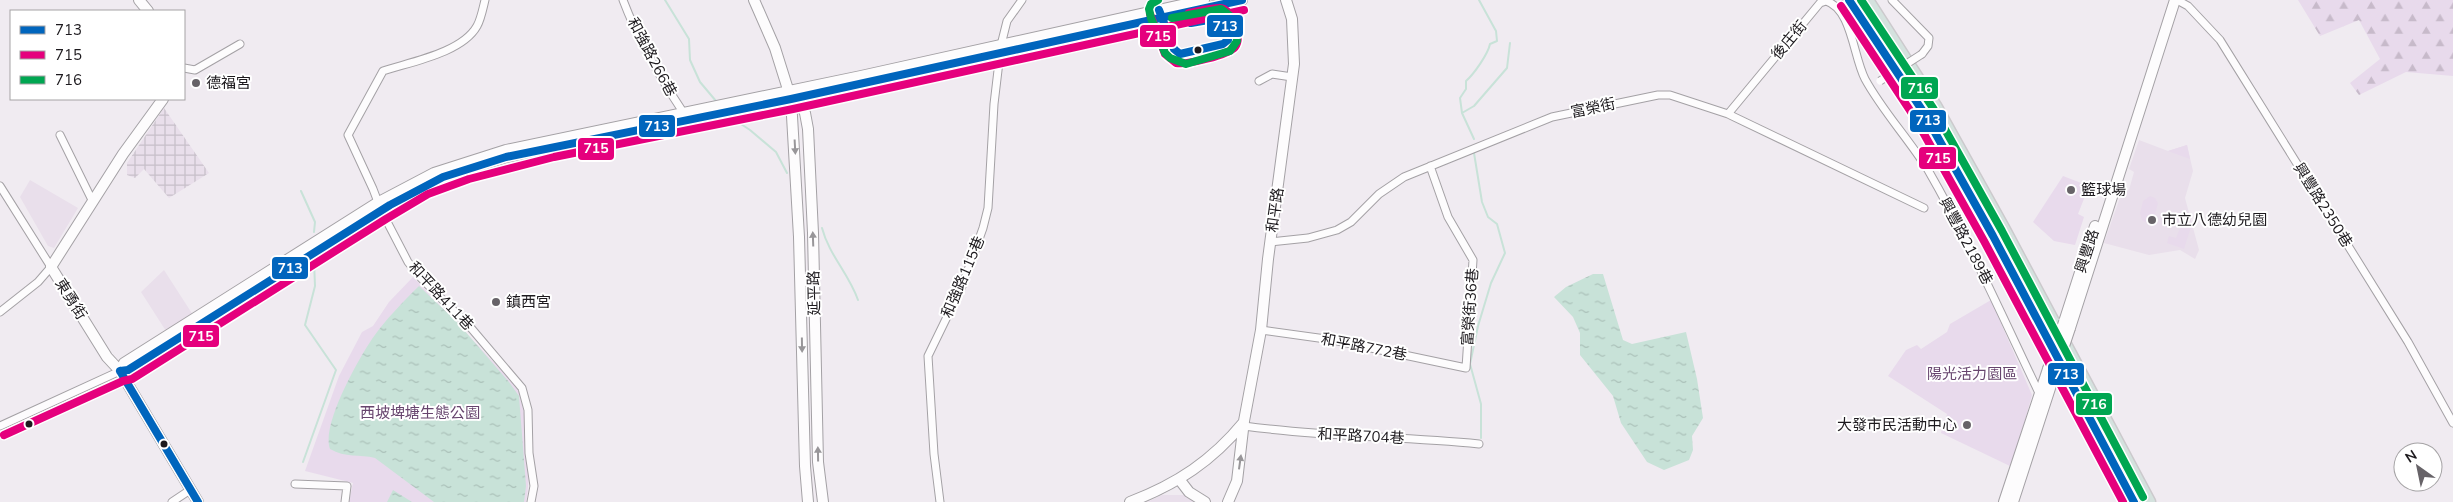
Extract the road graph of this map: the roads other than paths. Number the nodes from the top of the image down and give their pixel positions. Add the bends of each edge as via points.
1 (139, 0) edge
2 (485, 0) edge
3 (623, 0) edge
4 (754, 0) edge
5 (1022, 0) edge
6 (1204, 0) edge
7 (1242, 0) edge
8 (1849, 0) edge
9 (1868, 0) edge
10 (1892, 0) edge
11 (2170, 0) edge
12 (2176, 0) edge
13 (1289, 2) edge
14 (147, 10) edge
15 (240, 44) dead end
16 (1001, 49) junction
17 (185, 68) edge
18 (1292, 76) junction
19 (1259, 81) dead end
20 (1870, 87) junction
21 (793, 95) junction
22 (162, 100) edge
23 (1728, 114) junction
24 (684, 116) junction
25 (60, 135) dead end
26 (1430, 166) junction
27 (0, 186) edge
28 (92, 202) junction
29 (379, 207) junction
30 (1924, 208) dead end
31 (1270, 242) junction
32 (51, 267) junction
33 (1, 309) edge
34 (2067, 325) junction
35 (1261, 330) junction
36 (1466, 368) joint
37 (120, 371) junction
38 (2051, 372) junction
39 (2040, 394) junction
40 (2045, 405) junction
41 (1244, 423) junction
42 (2453, 423) edge
43 (0, 426) edge
44 (1479, 444) dead end
45 (1179, 479) junction
46 (295, 484) dead end
47 (190, 490) junction
48 (172, 502) edge
49 (198, 502) edge
50 (345, 502) edge
51 (531, 502) edge
52 (808, 502) edge
53 (823, 502) edge
54 (940, 502) edge
55 (1130, 502) edge
56 (1205, 502) edge
57 (1228, 502) edge
58 (2004, 502) edge
59 (2013, 502) edge
60 (2134, 502) edge
61 (2149, 502) edge

1 - 14 street
2 - 29 street, 和平路411巷 via 478,25 446,51 383,71 350,130 348,135
3 - 24 street, 和強路266巷 via 632,25
4 - 21 street, 延平路
5 - 16 street, 和強路115巷 via 1007,21
6 - 16 street
7 - 16 street
8 - 60 highway via 1928,121 2066,370
9 - 61 highway via 1954,139
10 - 20 street, bridge via 1929,38 1928,46 1922,54
11 - 34 street, 興豐路
12 - 34 street, 興豐路
12 - 42 street, 興豐路2350巷 via 2188,6 2220,40 2408,342
13 - 18 street, 和平路 via 1294,40
15 - 17 street via 195,70
16 - 21 street
16 - 54 street, 和強路115巷 via 988,208 963,284 928,356
18 - 19 street via 1272,74
18 - 31 street, 和平路
20 - 23 street, 後庄街 via 1860,70 1841,11 1834,3 1826,1 1820,3
20 - 39 street, 興豐路2189巷 via 1927,168 1991,289
21 - 24 street
21 -> 52 street, 延平路
53 -> 21 street, 延平路 via 818,462 809,141 805,113
22 - 28 street, 東勇街
23 - 26 street, 富榮街 via 1670,95 1658,95 1552,117
23 - 30 street, 富榮街
24 - 29 street via 466,169
25 - 28 street
26 - 31 street, 富榮街 via 1404,177 1337,230 1308,238
26 - 36 street, 富榮街36巷 via 1448,217 1473,260
27 - 32 street
28 - 32 street, 東勇街
29 - 37 street via 128,370
29 - 51 street, 和平路411巷 via 408,262 522,388 528,410 534,486
31 - 35 street, 和平路
32 - 33 street via 38,282
32 - 37 street, 東勇街 via 107,357
34 - 38 street, 興豐路, bridge
35 - 36 street, 和平路772巷 via 1333,340
35 - 41 street, 和平路
37 - 43 street
37 - 47 street, 東勇街
38 - 39 street, 興豐路
38 - 40 street, 興豐路
39 - 40 street, 興豐路2189巷
39 - 58 street, 興豐路
40 - 59 street, 興豐路
41 - 44 street, 和平路704巷 via 1332,435
41 - 45 street via 1215,454
57 -> 41 street, 和平路 via 1236,481
45 - 55 street
45 - 56 street via 1189,492
46 - 50 street via 347,486
47 - 48 street
47 - 49 street, 東勇街

